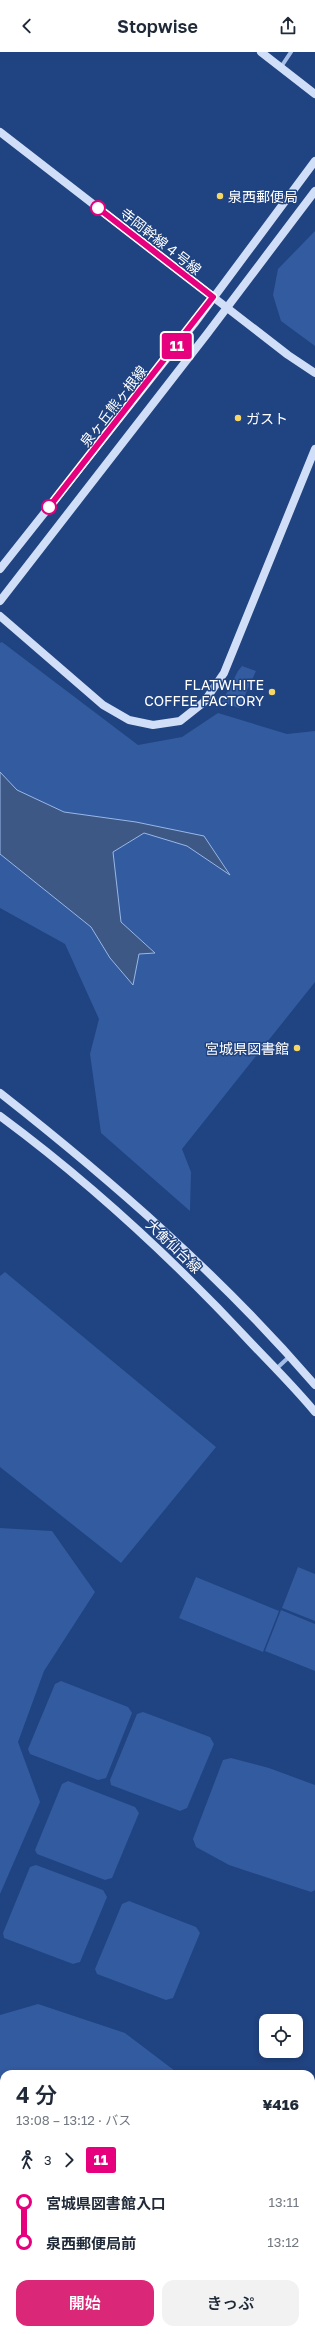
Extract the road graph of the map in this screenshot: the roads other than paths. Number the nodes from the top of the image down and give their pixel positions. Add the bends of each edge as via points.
1 (261, 52) edge
2 (291, 52) edge
3 (281, 67) junction
4 (315, 94) edge
5 (0, 132) edge
6 (315, 161) edge
7 (315, 191) edge
8 (213, 297) junction
9 (226, 308) junction
10 (315, 373) edge
11 (315, 449) edge
12 (0, 569) edge
13 (0, 601) edge
14 (0, 616) edge
15 (0, 1093) edge
16 (0, 1116) edge
17 (290, 1356) junction
18 (276, 1369) junction
19 (315, 1385) edge
20 (315, 1412) edge

1 - 3 main road
2 - 3 street
3 - 4 main road
5 - 8 main road, 寺岡幹線４号線
6 - 8 main road, 泉ヶ丘熊ヶ根線
7 - 9 main road
8 - 9 main road, 寺岡幹線４号線
8 - 12 main road, 泉ヶ丘熊ヶ根線
9 - 10 main road, 寺岡幹線４号線
9 - 13 main road
11 - 14 main road via 224,673 204,702 180,721 153,725 129,720 103,705
15 - 17 main road, 大衡仙台線 via 78,1154 155,1223
16 - 18 main road, 大衡仙台線 via 42,1147 154,1244
17 - 18 street
17 - 19 main road, 大衡仙台線
18 - 20 main road, 大衡仙台線

